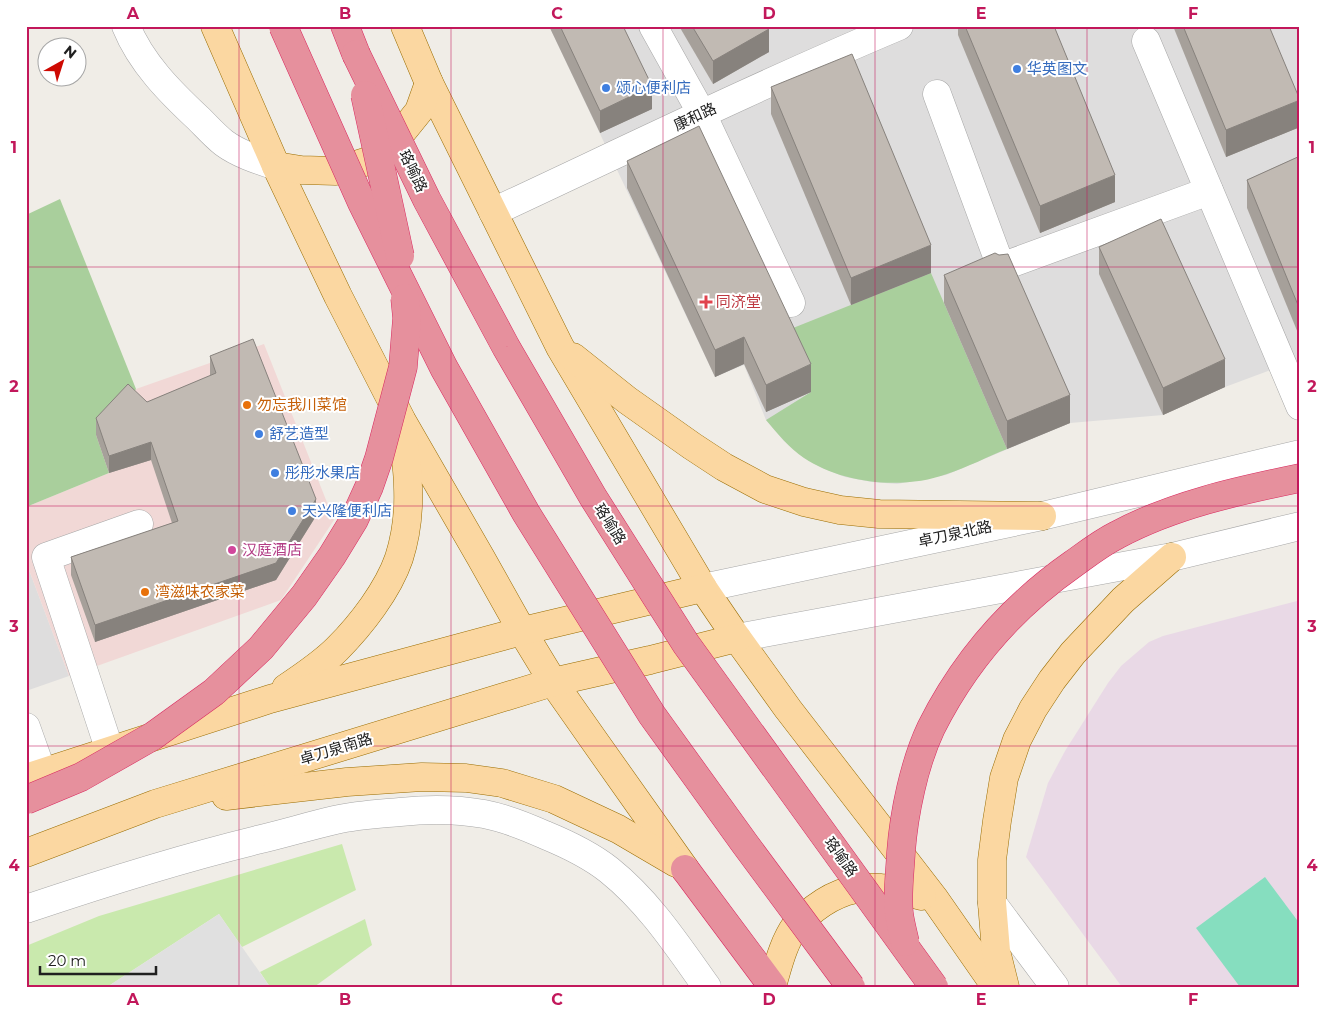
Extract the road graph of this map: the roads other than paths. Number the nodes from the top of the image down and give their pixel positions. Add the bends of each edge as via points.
1 (126, 26) edge
2 (216, 26) edge
3 (284, 26) edge
4 (345, 26) edge
5 (405, 26) edge
6 (653, 26) edge
7 (898, 26) edge
8 (1146, 41) dead end
9 (356, 54) junction
10 (429, 83) junction
11 (937, 94) dead end
12 (702, 114) junction
13 (276, 166) junction
14 (1209, 191) junction
15 (493, 212) junction
16 (791, 303) dead end
17 (560, 347) junction
18 (1300, 406) edge
19 (402, 421) junction
20 (1300, 454) edge
21 (1300, 478) edge
22 (1042, 516) junction
23 (139, 524) dead end
24 (1300, 526) edge
25 (1172, 557) junction
26 (703, 588) junction
27 (522, 631) junction
28 (737, 638) junction
29 (553, 682) junction
30 (270, 699) junction
31 (26, 727) edge
32 (110, 751) junction
33 (34, 775) edge
34 (26, 800) edge
35 (155, 804) junction
36 (26, 853) edge
37 (685, 868) junction
38 (934, 898) junction
39 (992, 903) junction
40 (26, 909) edge
41 (772, 986) edge
42 (707, 987) edge
43 (851, 987) edge
44 (916, 987) edge
45 (934, 987) edge
46 (996, 987) edge
47 (1005, 987) edge
48 (1055, 987) edge

1 - 13 street via 151,69 223,142
2 - 13 main road
3 - 43 highway, bridge via 362,203 440,359 526,513 652,715
4 - 9 highway, 珞喻路
5 - 10 main road
6 - 12 street
7 - 12 street, 康和路
8 - 14 street
9 - 34 highway, bridge via 402,266 408,318 403,367 369,487 354,520 304,596 261,648 214,692 153,736 81,777
9 - 45 highway, 珞喻路, bridge via 427,200 506,347 593,497 686,644
10 - 13 main road via 419,111 394,142 368,161 336,171
10 - 15 main road
11 - 14 street via 1001,267
12 - 15 street, 康和路
12 - 16 street
13 - 19 main road
14 - 18 street
15 - 17 main road
17 - 22 main road via 692,446 765,489 840,510 879,514
17 - 26 main road
19 - 27 main road
19 - 30 main road via 407,510 398,559 385,587 358,627 336,650
20 - 22 street, 卓刀泉北路
21 - 44 highway, bridge via 1173,510 1115,535 1029,598 964,672 930,729 919,758 903,828 899,913
22 - 26 street, 卓刀泉北路
23 - 32 street via 46,557
24 - 25 street
25 - 28 street
25 - 39 main road via 1123,600 1079,647 1033,709 1017,740 1004,778 992,860
26 - 27 main road, 卓刀泉北路
26 - 28 main road
27 - 29 main road
27 - 30 main road
28 - 29 main road, 卓刀泉南路
28 - 38 main road
29 - 35 main road, 卓刀泉南路
29 - 37 main road
30 - 32 main road
31 - 33 street
32 - 33 main road
35 - 36 main road, 卓刀泉南路
35 - 37 main road via 347,782 466,778 502,783 554,799 618,829
37 - 41 highway
38 - 41 main road via 880,888 860,888 827,900 797,924 788,939
38 - 46 main road
39 - 47 main road via 996,951
39 - 48 street
40 - 42 street via 204,853 337,820 420,810 485,814 558,840 608,869 659,920

